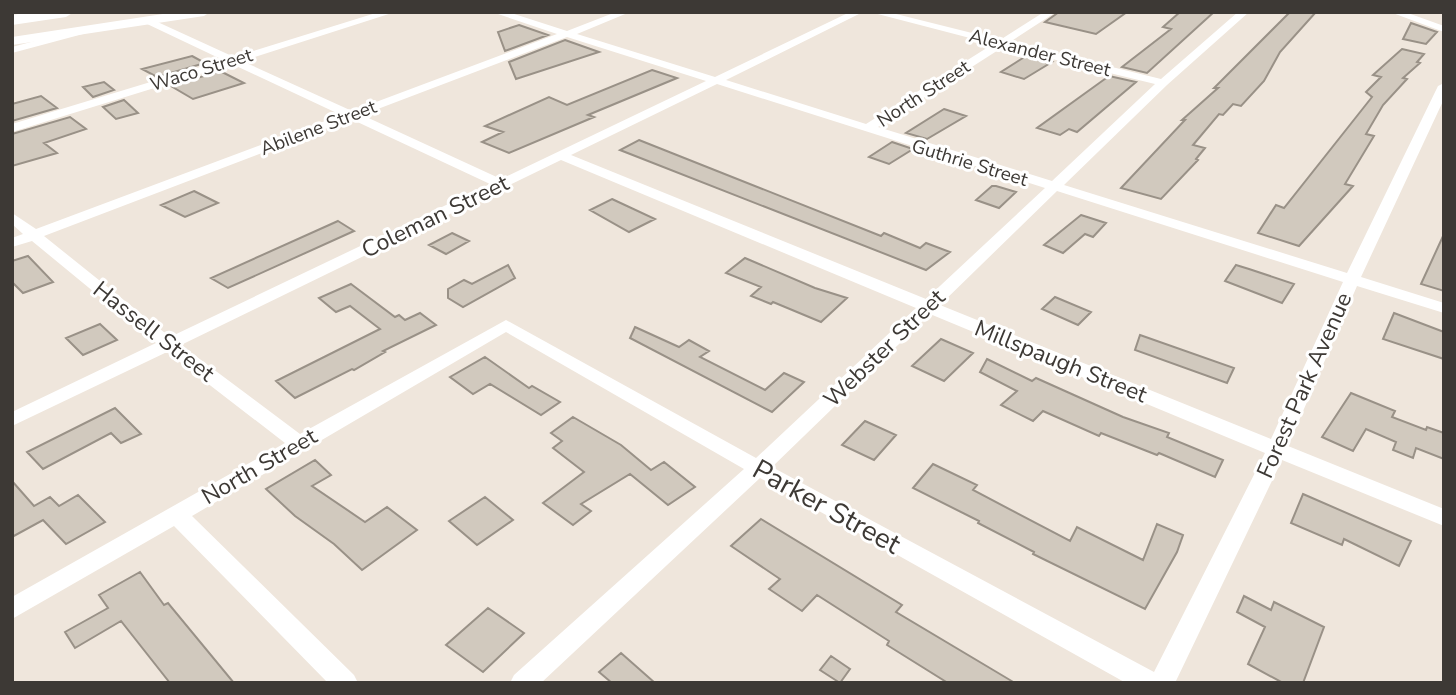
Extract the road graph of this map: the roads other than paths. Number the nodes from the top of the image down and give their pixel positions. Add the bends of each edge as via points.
1 (66, 12) edge
2 (73, 12) edge
3 (204, 12) edge
4 (390, 12) edge
5 (498, 12) edge
6 (625, 12) edge
7 (858, 12) edge
8 (875, 12) edge
9 (1051, 12) edge
10 (1243, 12) edge
11 (1395, 12) edge
12 (34, 17) junction
13 (12, 20) edge
14 (148, 21) junction
15 (1444, 29) edge
16 (85, 31) junction
17 (566, 34) junction
18 (12, 41) edge
19 (1001, 43) junction
20 (12, 50) edge
21 (229, 60) junction
22 (716, 81) junction
23 (1163, 83) junction
24 (1444, 86) edge
25 (352, 114) junction
26 (12, 128) edge
27 (866, 129) junction
28 (562, 156) junction
29 (501, 184) junction
30 (1054, 188) junction
31 (12, 217) edge
32 (34, 235) junction
33 (12, 243) edge
34 (1352, 279) junction
35 (927, 307) junction
36 (1444, 308) edge
37 (506, 325) joint
38 (168, 344) junction
39 (12, 420) edge
40 (298, 443) junction
41 (1276, 449) junction
42 (758, 468) junction
43 (176, 514) junction
44 (1444, 518) edge
45 (12, 609) edge
46 (345, 683) edge
47 (523, 683) edge
48 (1150, 683) edge
49 (1162, 683) edge

1 - 12 highway
2 - 12 highway
3 - 14 main road
4 - 21 street, Waco Street
5 - 17 street, Guthrie Street
6 - 17 street, Abilene Street
7 - 22 street, Coleman Street
8 - 19 street, Alexander Street
9 - 19 street, North Street
10 - 23 street, Webster Street
11 - 15 street
12 - 13 highway
14 - 16 main road
14 - 21 street
16 - 18 main road
16 - 20 street
17 - 22 street, Guthrie Street
17 - 25 street, Abilene Street
19 - 23 street, Alexander Street
19 - 27 street, North Street
21 - 25 street
21 - 26 street, Waco Street
22 - 27 street, Guthrie Street
22 - 28 street, Coleman Street
23 - 30 street, Webster Street
24 - 34 street, Forest Park Avenue
25 - 29 street
25 - 32 street, Abilene Street
27 - 30 street, Guthrie Street
28 - 29 street, Coleman Street
28 - 35 street, Millspaugh Street
29 - 38 street, Coleman Street
30 - 34 street, Guthrie Street
30 - 35 street, Webster Street
31 - 32 street, Hassell Street
32 - 33 street, Abilene Street
32 - 38 street, Hassell Street
34 - 36 street, Guthrie Street
34 - 41 street, Forest Park Avenue
35 - 41 street, Millspaugh Street
35 - 42 street, Webster Street
37 - 40 street, North Street
37 - 42 street, Parker Street
38 - 39 street, Coleman Street
38 - 40 street, Hassell Street
40 - 43 street, North Street
41 - 44 street, Millspaugh Street
41 - 49 street, Forest Park Avenue
42 - 47 street, Webster Street
42 - 48 street, Parker Street
43 - 45 street, North Street
43 - 46 street

